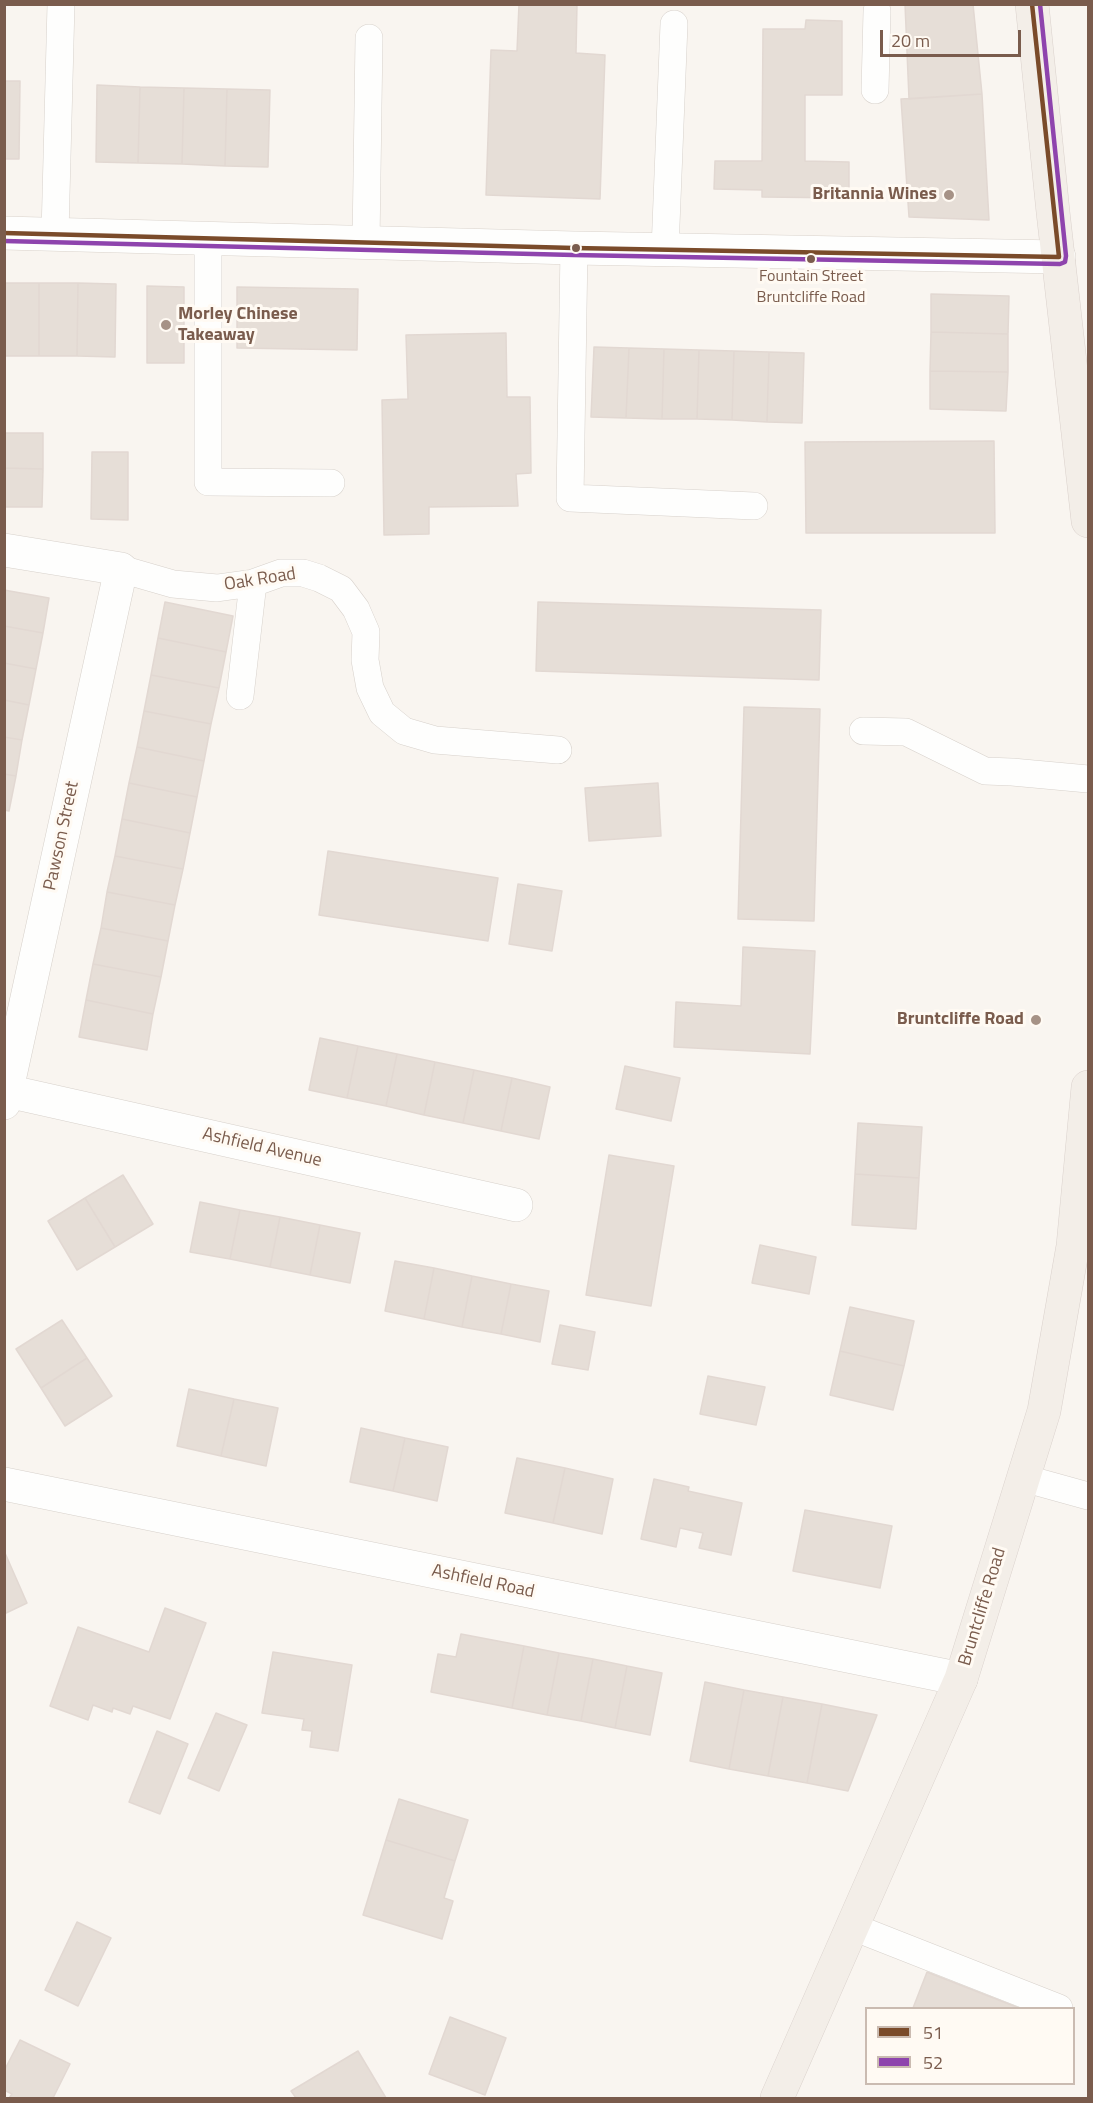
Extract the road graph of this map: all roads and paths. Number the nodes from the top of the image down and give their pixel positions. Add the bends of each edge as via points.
1 (62, 4) edge
2 (1032, 4) edge
3 (877, 11) dead end
4 (674, 24) dead end
5 (369, 38) dead end
6 (875, 90) dead end
7 (4, 233) edge
8 (55, 234) junction
9 (208, 239) junction
10 (366, 243) junction
11 (574, 248) junction
12 (665, 250) junction
13 (1059, 257) junction
14 (331, 483) dead end
15 (754, 506) dead end
16 (1089, 521) edge
17 (4, 550) edge
18 (121, 569) junction
19 (253, 583) junction
20 (240, 696) dead end
21 (863, 731) dead end
22 (558, 750) dead end
23 (1089, 779) edge
24 (1089, 1087) edge
25 (6, 1097) edge
26 (516, 1205) dead end
27 (1023, 1478) junction
28 (4, 1484) edge
29 (1089, 1496) edge
30 (961, 1679) junction
31 (852, 1927) junction
32 (1056, 2007) edge
33 (777, 2098) edge

1 - 8 lane
2 - 13 main road
3 - 6 lane
4 - 12 lane
5 - 10 lane
7 - 8 street
8 - 9 street
9 - 10 street
9 - 14 lane via 208,482
10 - 11 street
11 - 12 street
11 - 15 lane via 570,498
12 - 13 street
13 - 16 main road
17 - 18 street, Oak Road
18 - 19 lane, Oak Road via 173,584 217,588
18 - 25 street, Pawson Street
19 - 20 lane
19 - 22 lane, Oak Road via 281,573 303,573 341,589 366,632 370,688 382,713 404,731 435,740
21 - 23 lane via 906,732 985,771
24 - 27 main road, Bruntcliffe Road via 1071,1258 1044,1411
25 - 26 street, Ashfield Avenue
27 - 29 lane
27 - 30 main road, Bruntcliffe Road
28 - 30 street, Ashfield Road
30 - 31 main road, Bruntcliffe Road
31 - 32 lane
31 - 33 main road, Bruntcliffe Road

